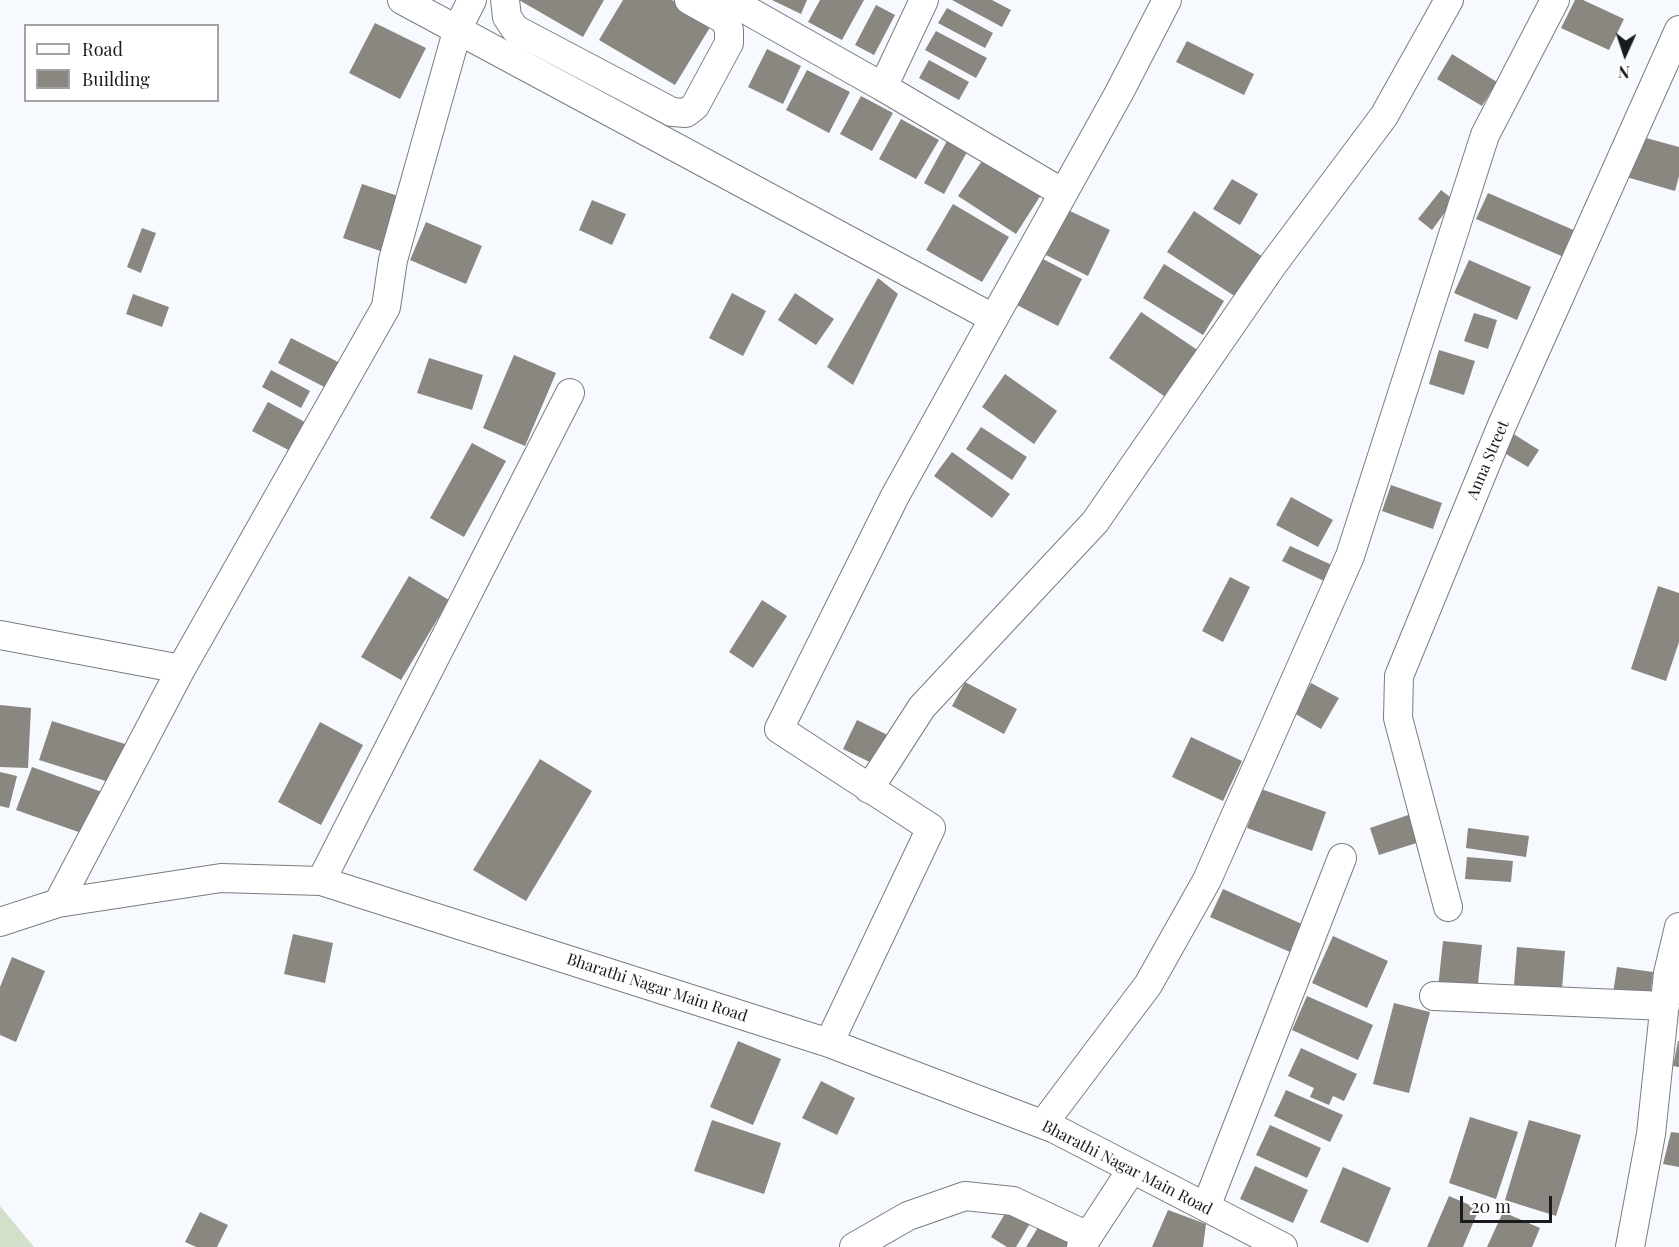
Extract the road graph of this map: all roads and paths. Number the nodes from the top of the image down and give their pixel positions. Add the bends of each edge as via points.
1 (402, 0) edge
2 (472, 0) edge
3 (505, 0) edge
4 (689, 0) edge
5 (729, 0) edge
6 (924, 0) edge
7 (1167, 0) edge
8 (1449, 0) edge
9 (1555, 0) edge
10 (458, 28) junction
11 (1679, 30) edge
12 (883, 87) junction
13 (1063, 193) junction
14 (993, 318) junction
15 (570, 393) dead end
16 (0, 634) edge
17 (182, 669) junction
18 (869, 789) junction
19 (1342, 858) dead end
20 (321, 881) junction
21 (58, 903) junction
22 (1448, 907) dead end
23 (0, 922) edge
24 (1679, 927) edge
25 (1674, 974) edge
26 (1434, 996) dead end
27 (1665, 1006) junction
28 (830, 1043) junction
29 (1043, 1124) junction
30 (1132, 1169) junction
31 (1206, 1207) junction
32 (1084, 1242) edge
33 (854, 1247) edge
34 (1283, 1247) edge
35 (1630, 1247) edge

1 - 10 street
2 - 10 street
3 - 4 street via 507,17 515,29 672,112 686,113 695,106 729,43 724,20
5 - 12 street
6 - 12 street
7 - 13 street
8 - 18 street via 1384,116 1274,263 1095,522 922,707
9 - 29 street via 1485,135 1350,556 1207,880 1148,985
10 - 14 street
10 - 17 street via 393,260 386,307
11 - 22 street, Anna Street via 1502,425 1399,676 1398,718
12 - 13 street
13 - 14 street
14 - 18 street via 895,496 779,729
15 - 20 street
16 - 17 street
17 - 21 street
18 - 28 street via 932,828
19 - 31 street
20 - 21 street, Bharathi Nagar Main Road via 221,878
20 - 28 street, Bharathi Nagar Main Road
21 - 23 street, Bharathi Nagar Main Road
24 - 25 street
25 - 27 street
26 - 27 street
27 - 35 street via 1652,1134
28 - 29 street, Bharathi Nagar Main Road
29 - 30 street, Bharathi Nagar Main Road
30 - 31 street, Bharathi Nagar Main Road
30 - 32 street
31 - 34 street, Bharathi Nagar Main Road
32 - 33 street via 1014,1201 965,1196 908,1216

